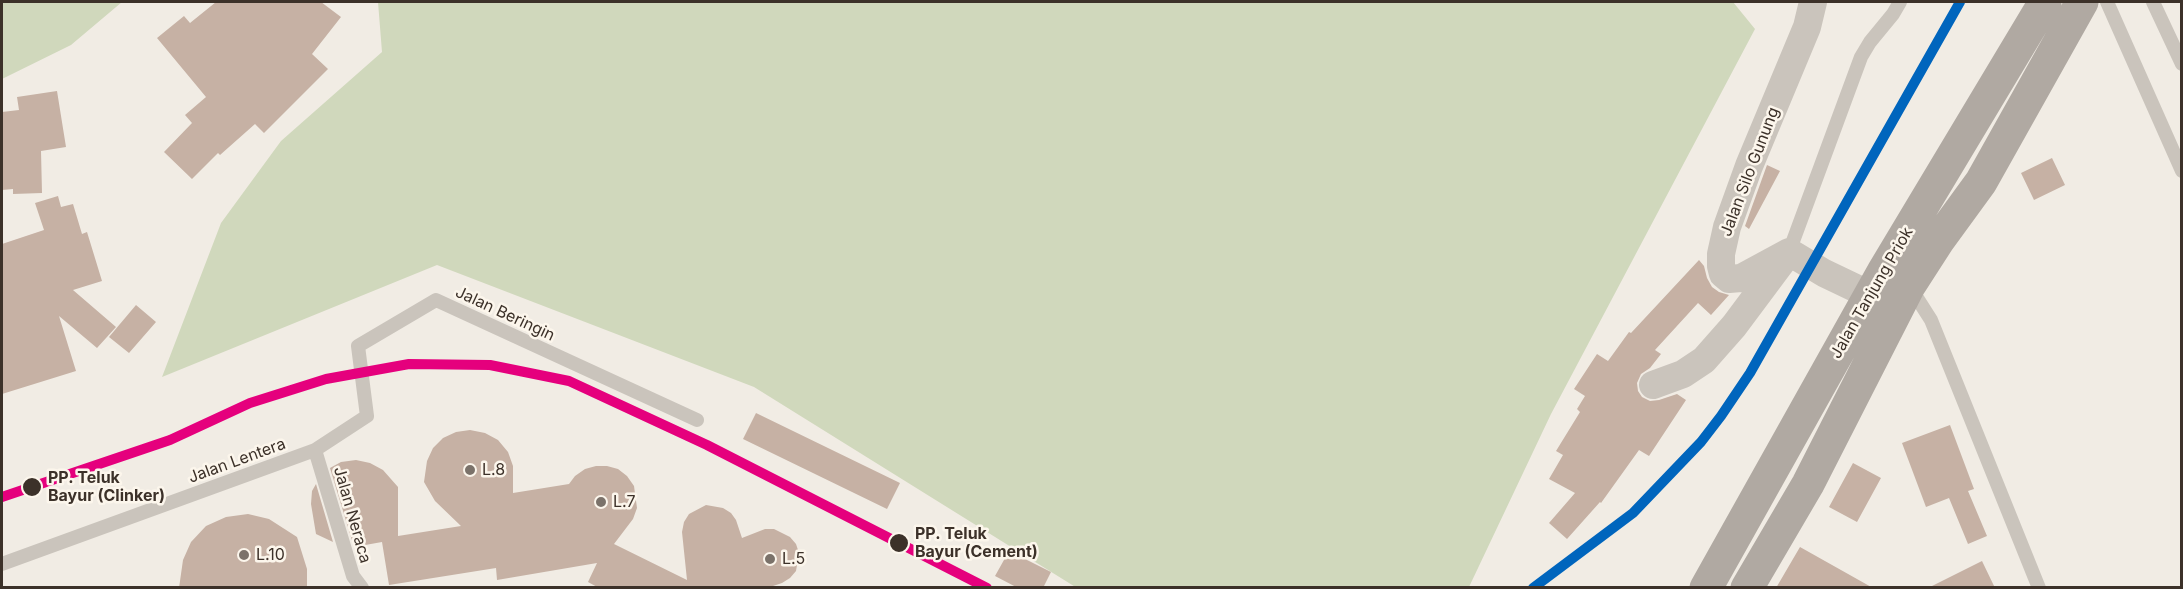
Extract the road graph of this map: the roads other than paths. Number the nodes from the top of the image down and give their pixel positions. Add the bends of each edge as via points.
1 (1813, 2) edge
2 (1900, 2) edge
3 (2045, 2) edge
4 (2082, 2) edge
5 (2107, 2) edge
6 (2152, 2) edge
7 (2181, 64) edge
8 (2181, 171) edge
9 (1789, 252) junction
10 (1891, 282) junction
11 (1653, 385) dead end
12 (697, 420) dead end
13 (315, 450) junction
14 (2, 564) edge
15 (362, 588) edge
16 (1706, 588) edge
17 (1747, 588) edge
18 (2039, 588) edge

1 - 9 street, Jalan Silo Gunung via 1807,27 1727,227 1721,266 1729,279 1741,278
2 - 9 lane via 1861,57
3 - 10 highway, Jalan Tanjung Priok
4 - 10 highway, Jalan Tanjung Priok via 1981,182 1938,241
5 - 8 lane
6 - 7 lane
9 - 10 street via 1824,273
9 - 11 street via 1704,360 1683,374
10 - 16 highway, Jalan Tanjung Priok
10 - 17 highway, Jalan Tanjung Priok via 1808,484
10 - 18 lane via 1931,320
12 - 13 lane, Jalan Beringin via 435,300 358,346 367,416
13 - 14 lane, Jalan Lentera
13 - 15 lane, Jalan Neraca via 352,576

